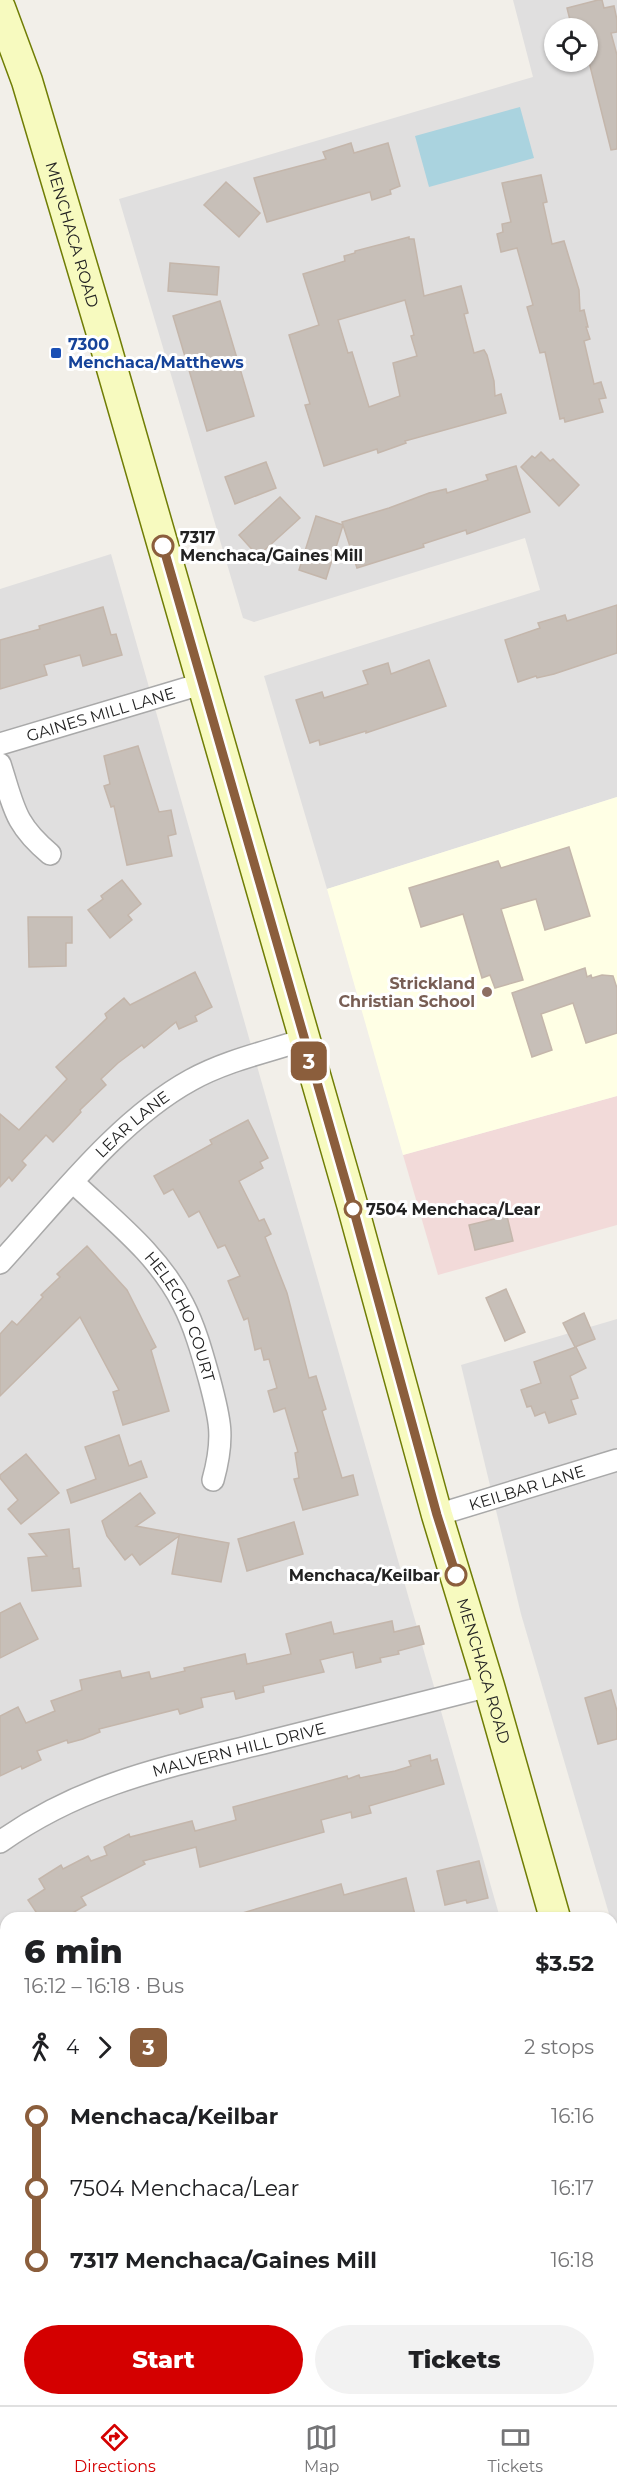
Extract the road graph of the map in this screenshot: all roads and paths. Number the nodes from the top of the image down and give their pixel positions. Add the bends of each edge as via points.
1 (0, 8) edge
2 (201, 684) junction
3 (0, 744) edge
4 (0, 764) edge
5 (50, 854) dead end
6 (303, 1040) junction
7 (74, 1183) junction
8 (0, 1263) edge
9 (617, 1460) edge
10 (213, 1480) dead end
11 (437, 1515) junction
12 (489, 1686) junction
13 (0, 1842) edge
14 (553, 1912) edge

1 - 2 main road, MENCHACA ROAD via 27,81
2 - 3 street, GAINES MILL LANE
2 - 6 main road, MENCHACA ROAD
4 - 5 street via 20,822
6 - 7 street, LEAR LANE via 220,1066 171,1092 134,1120
6 - 11 main road, MENCHACA ROAD
7 - 8 street, LEAR LANE
7 - 10 street, HELECHO COURT via 143,1248 183,1303 218,1411 221,1453
9 - 11 street, KEILBAR LANE
11 - 12 main road, MENCHACA ROAD
12 - 13 street, MALVERN HILL DRIVE via 135,1775 64,1802
12 - 14 main road, MENCHACA ROAD

